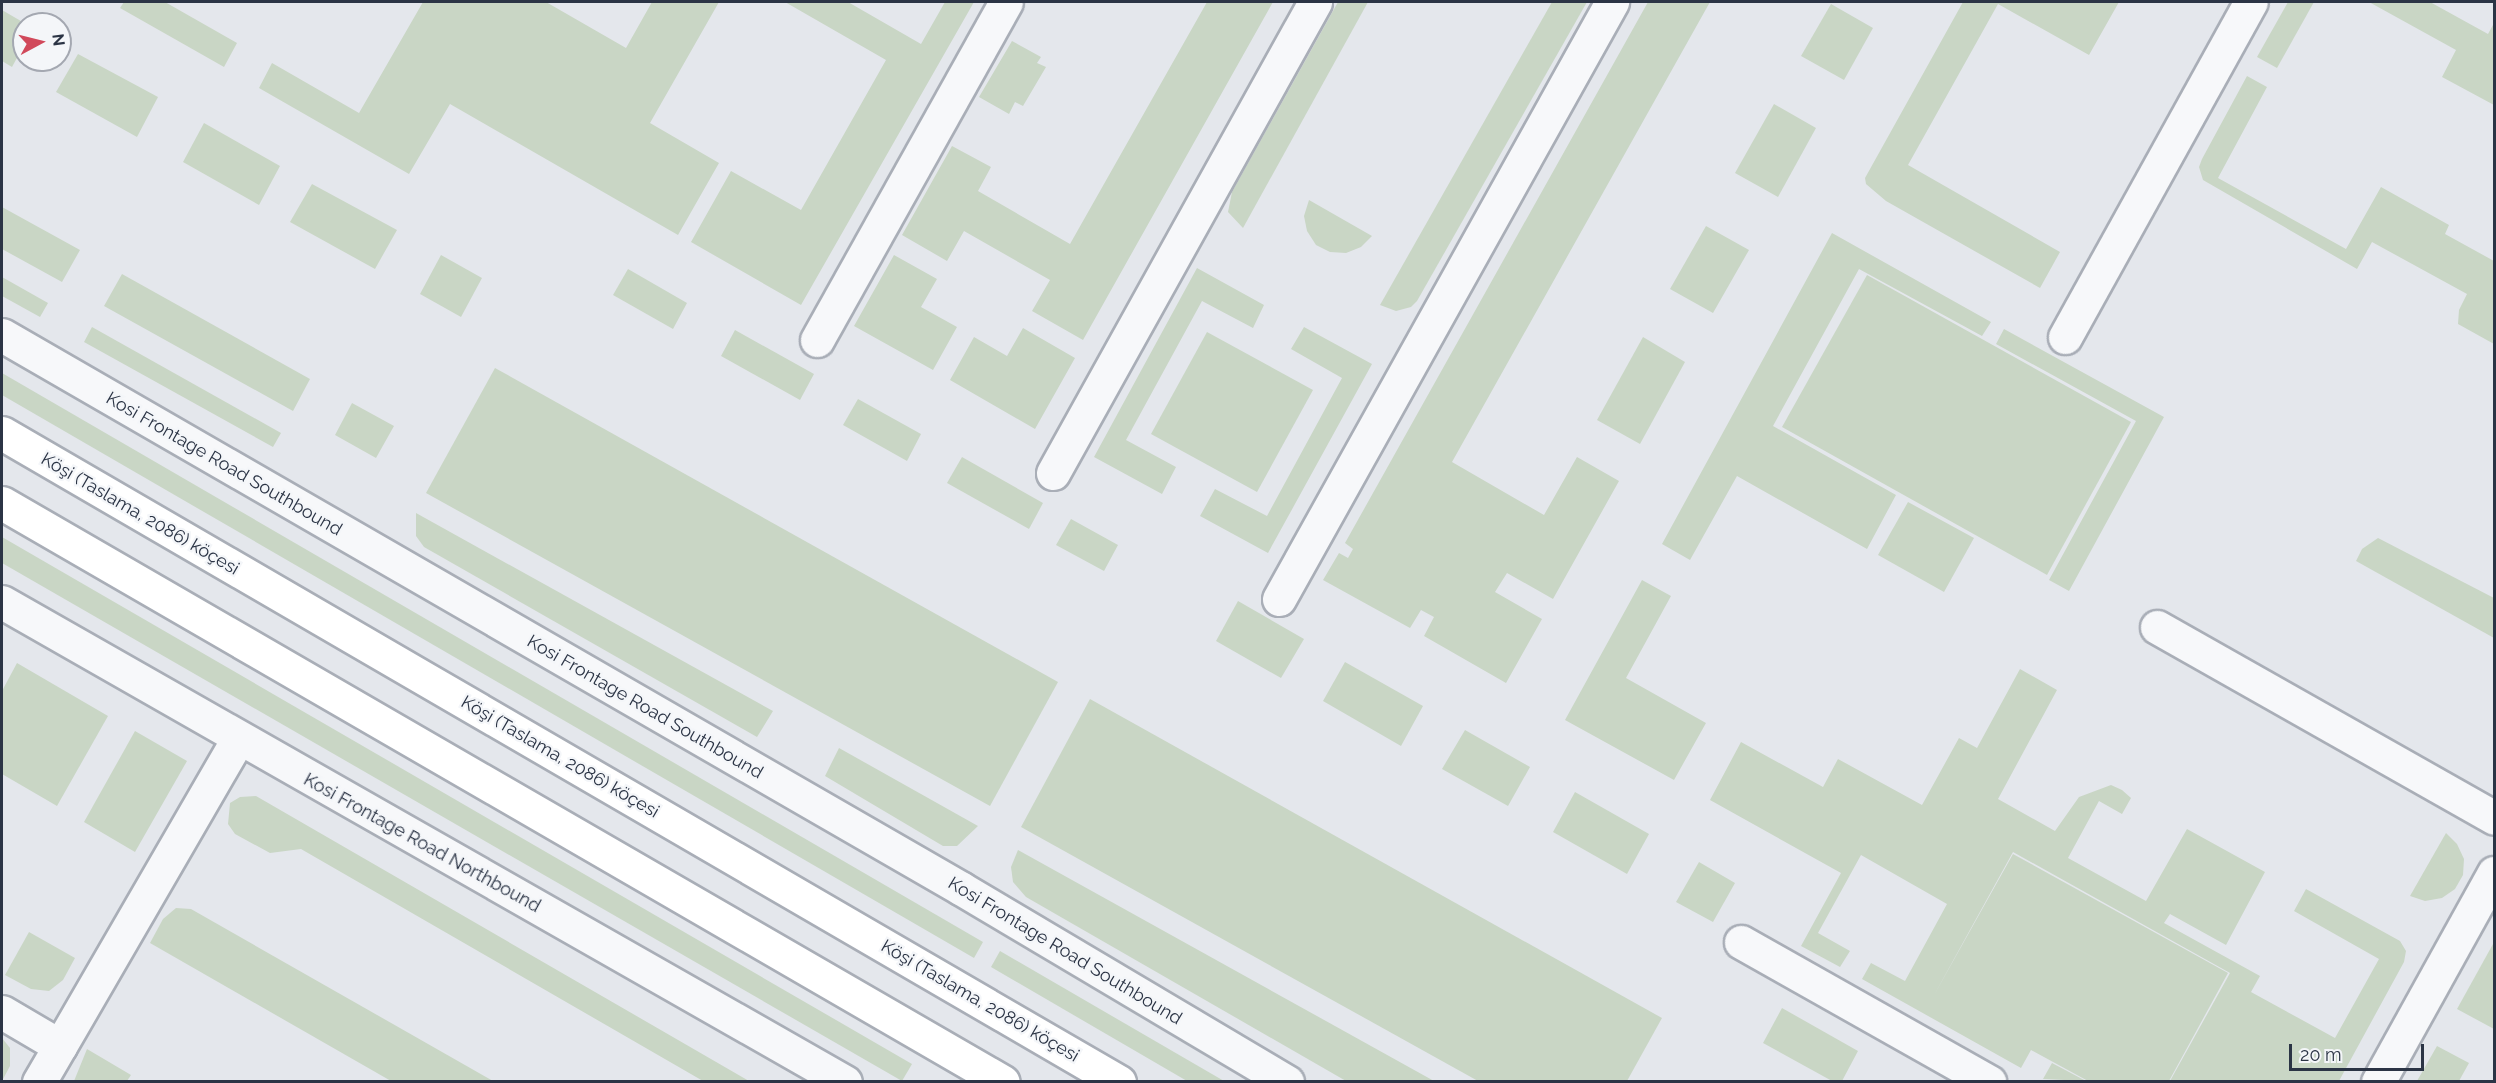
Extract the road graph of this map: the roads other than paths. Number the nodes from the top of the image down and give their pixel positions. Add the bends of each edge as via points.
1 (1006, 2) edge
2 (1315, 2) edge
3 (1612, 2) edge
4 (2251, 2) edge
5 (2, 335) edge
6 (2065, 337) dead end
7 (817, 340) dead end
8 (2, 433) edge
9 (1053, 472) dead end
10 (2, 503) edge
11 (1279, 599) dead end
12 (2, 602) edge
13 (2157, 627) dead end
14 (238, 739) junction
15 (2494, 818) edge
16 (2494, 873) edge
17 (1741, 942) dead end
18 (2, 1012) edge
19 (60, 1046) junction
20 (840, 1080) edge
21 (39, 1082) edge
22 (1003, 1082) edge
23 (1119, 1082) edge
24 (1287, 1082) edge
25 (1989, 1082) edge
26 (2378, 1082) edge

1 - 7 street
2 - 9 street
3 - 11 street
4 - 6 street
5 - 24 street, Kosi Frontage Road Southbound via 962,889
8 - 23 main road, Köşi (Taslama, 2086) köçesi
10 - 22 main road
12 - 14 street, Kosi Frontage Road Northbound
13 - 15 street
14 - 19 street
14 - 20 street, Kosi Frontage Road Northbound
16 - 26 street
17 - 25 street
18 - 19 street
19 - 21 street

